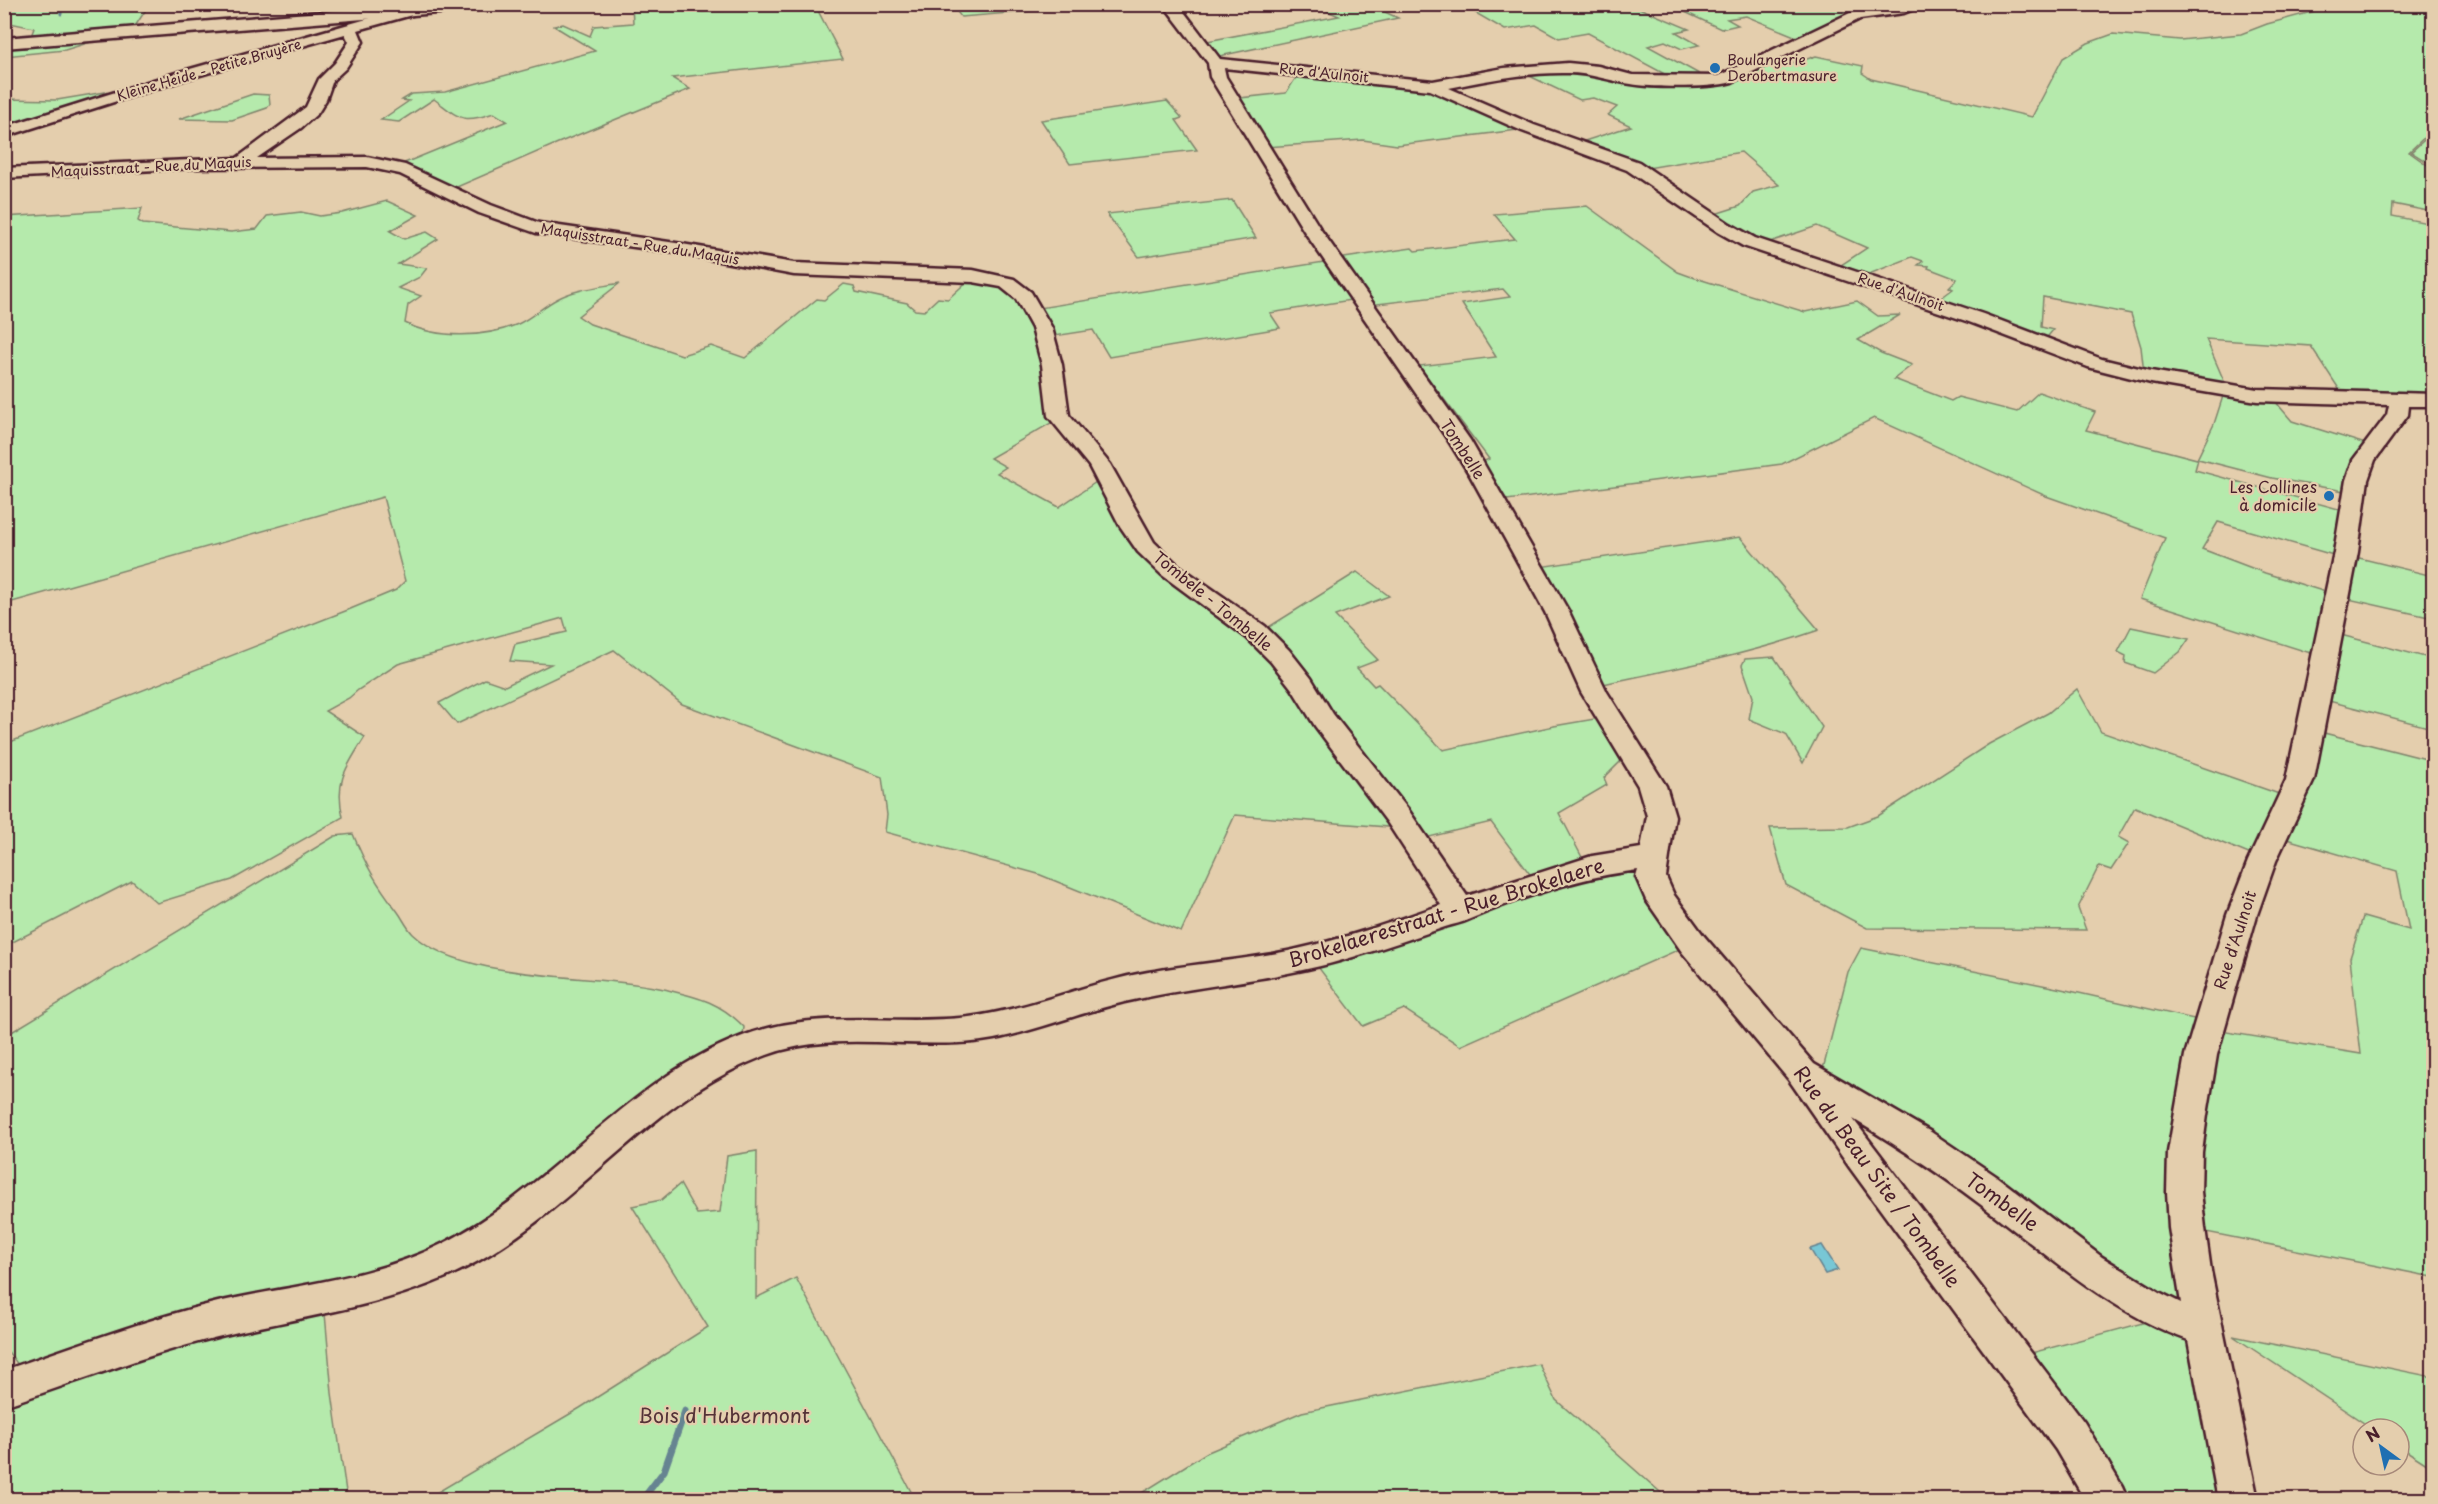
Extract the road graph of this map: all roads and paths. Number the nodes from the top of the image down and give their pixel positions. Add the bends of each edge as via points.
1 (487, 4) edge
2 (1170, 4) edge
3 (1920, 4) edge
4 (460, 6) edge
5 (421, 8) edge
6 (350, 29) junction
7 (4, 44) edge
8 (1215, 63) junction
9 (1432, 86) junction
10 (4, 132) edge
11 (242, 162) junction
12 (4, 173) edge
13 (1000, 280) joint
14 (2400, 400) junction
15 (2433, 400) edge
16 (1653, 857) junction
17 (1461, 910) junction
18 (1801, 1071) junction
19 (2205, 1329) junction
20 (4, 1388) edge
21 (2108, 1500) edge
22 (2238, 1500) edge

1 - 4 main road
2 - 8 street, Tombelle
3 - 9 street, Rue d'Aulnoit via 1855,16 1718,81 1632,80 1568,68 1504,73
4 - 5 main road
5 - 6 street, Kleine Heide - Petite Bruyère
5 - 7 main road
6 - 10 street, Kleine Heide - Petite Bruyère via 181,76
6 - 11 street via 356,42 342,64 327,77 313,108
8 - 9 street, Rue d'Aulnoit
8 - 16 street, Tombelle via 1218,77 1278,177 1459,440 1515,534 1594,692 1652,786 1661,816
9 - 14 street, Rue d'Aulnoit via 1518,124 1633,166 1749,243 1976,318 2095,363 2257,395
11 - 12 street, Maquisstraat - Rue du Maquis
11 - 13 street, Maquisstraat - Rue du Maquis via 384,164 525,225 771,266
13 - 17 street, Tombele - Tombelle via 1019,291 1038,318 1049,352 1059,416 1099,464 1146,547 1177,576 1256,632 1280,656 1388,801
14 - 15 street, Rue d'Aulnoit
14 - 19 street, Rue d'Aulnoit via 2397,415 2364,460 2357,480 2300,780 2242,915 2200,1054 2185,1152 2184,1192 2193,1271
16 - 17 street, Brokelaerestraat - Rue Brokelaere via 1597,866
16 - 18 street, Rue du Beau Site / Tombelle via 1651,877 1661,900
17 - 20 street, Brokelaerestraat - Rue Brokelaere via 1315,957 1136,987 988,1027 936,1033 844,1029 760,1043 720,1061 678,1088 533,1206 452,1257 388,1281 186,1327
18 - 19 street, Tombelle via 1912,1138 2139,1300 2177,1321
18 - 21 street, Rue du Beau Site / Tombelle via 2070,1436
19 - 22 street, Rue d'Aulnoit

